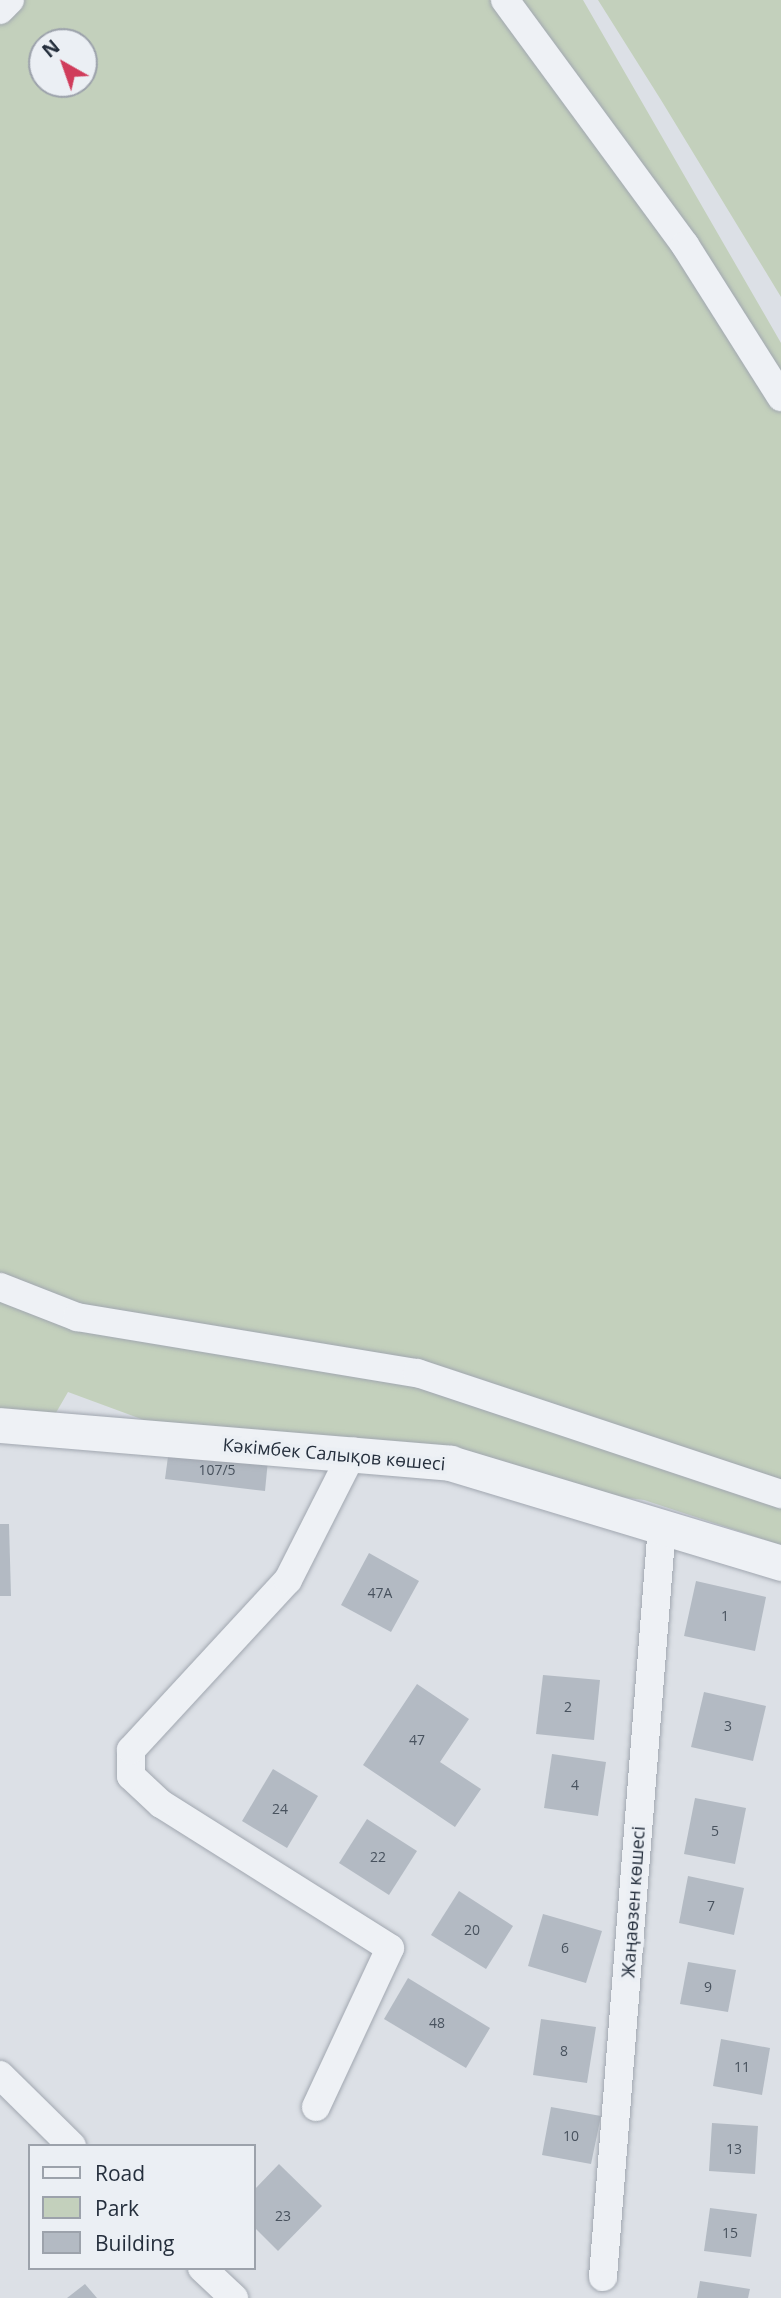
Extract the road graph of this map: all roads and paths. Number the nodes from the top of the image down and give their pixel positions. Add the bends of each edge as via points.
1 (10, 0) edge
2 (505, 0) edge
3 (0, 10) edge
4 (781, 397) edge
5 (0, 1287) edge
6 (0, 1425) edge
7 (353, 1452) junction
8 (781, 1494) edge
9 (662, 1526) junction
10 (781, 1563) edge
11 (0, 2075) edge
12 (316, 2108) dead end
13 (70, 2144) edge
14 (204, 2270) edge
15 (603, 2277) dead end
16 (234, 2298) edge

1 - 3 street
2 - 4 street via 685,245
5 - 8 street via 77,1317 417,1373
6 - 7 street, Кәкімбек Салықов көшесі
7 - 9 street, Кәкімбек Салықов көшесі via 450,1463
7 - 12 street via 288,1580 131,1750 131,1776 161,1804 390,1948
9 - 10 street, Кәкімбек Салықов көшесі
9 - 15 street, Жаңаөзен көшесі
11 - 13 street
14 - 16 street

